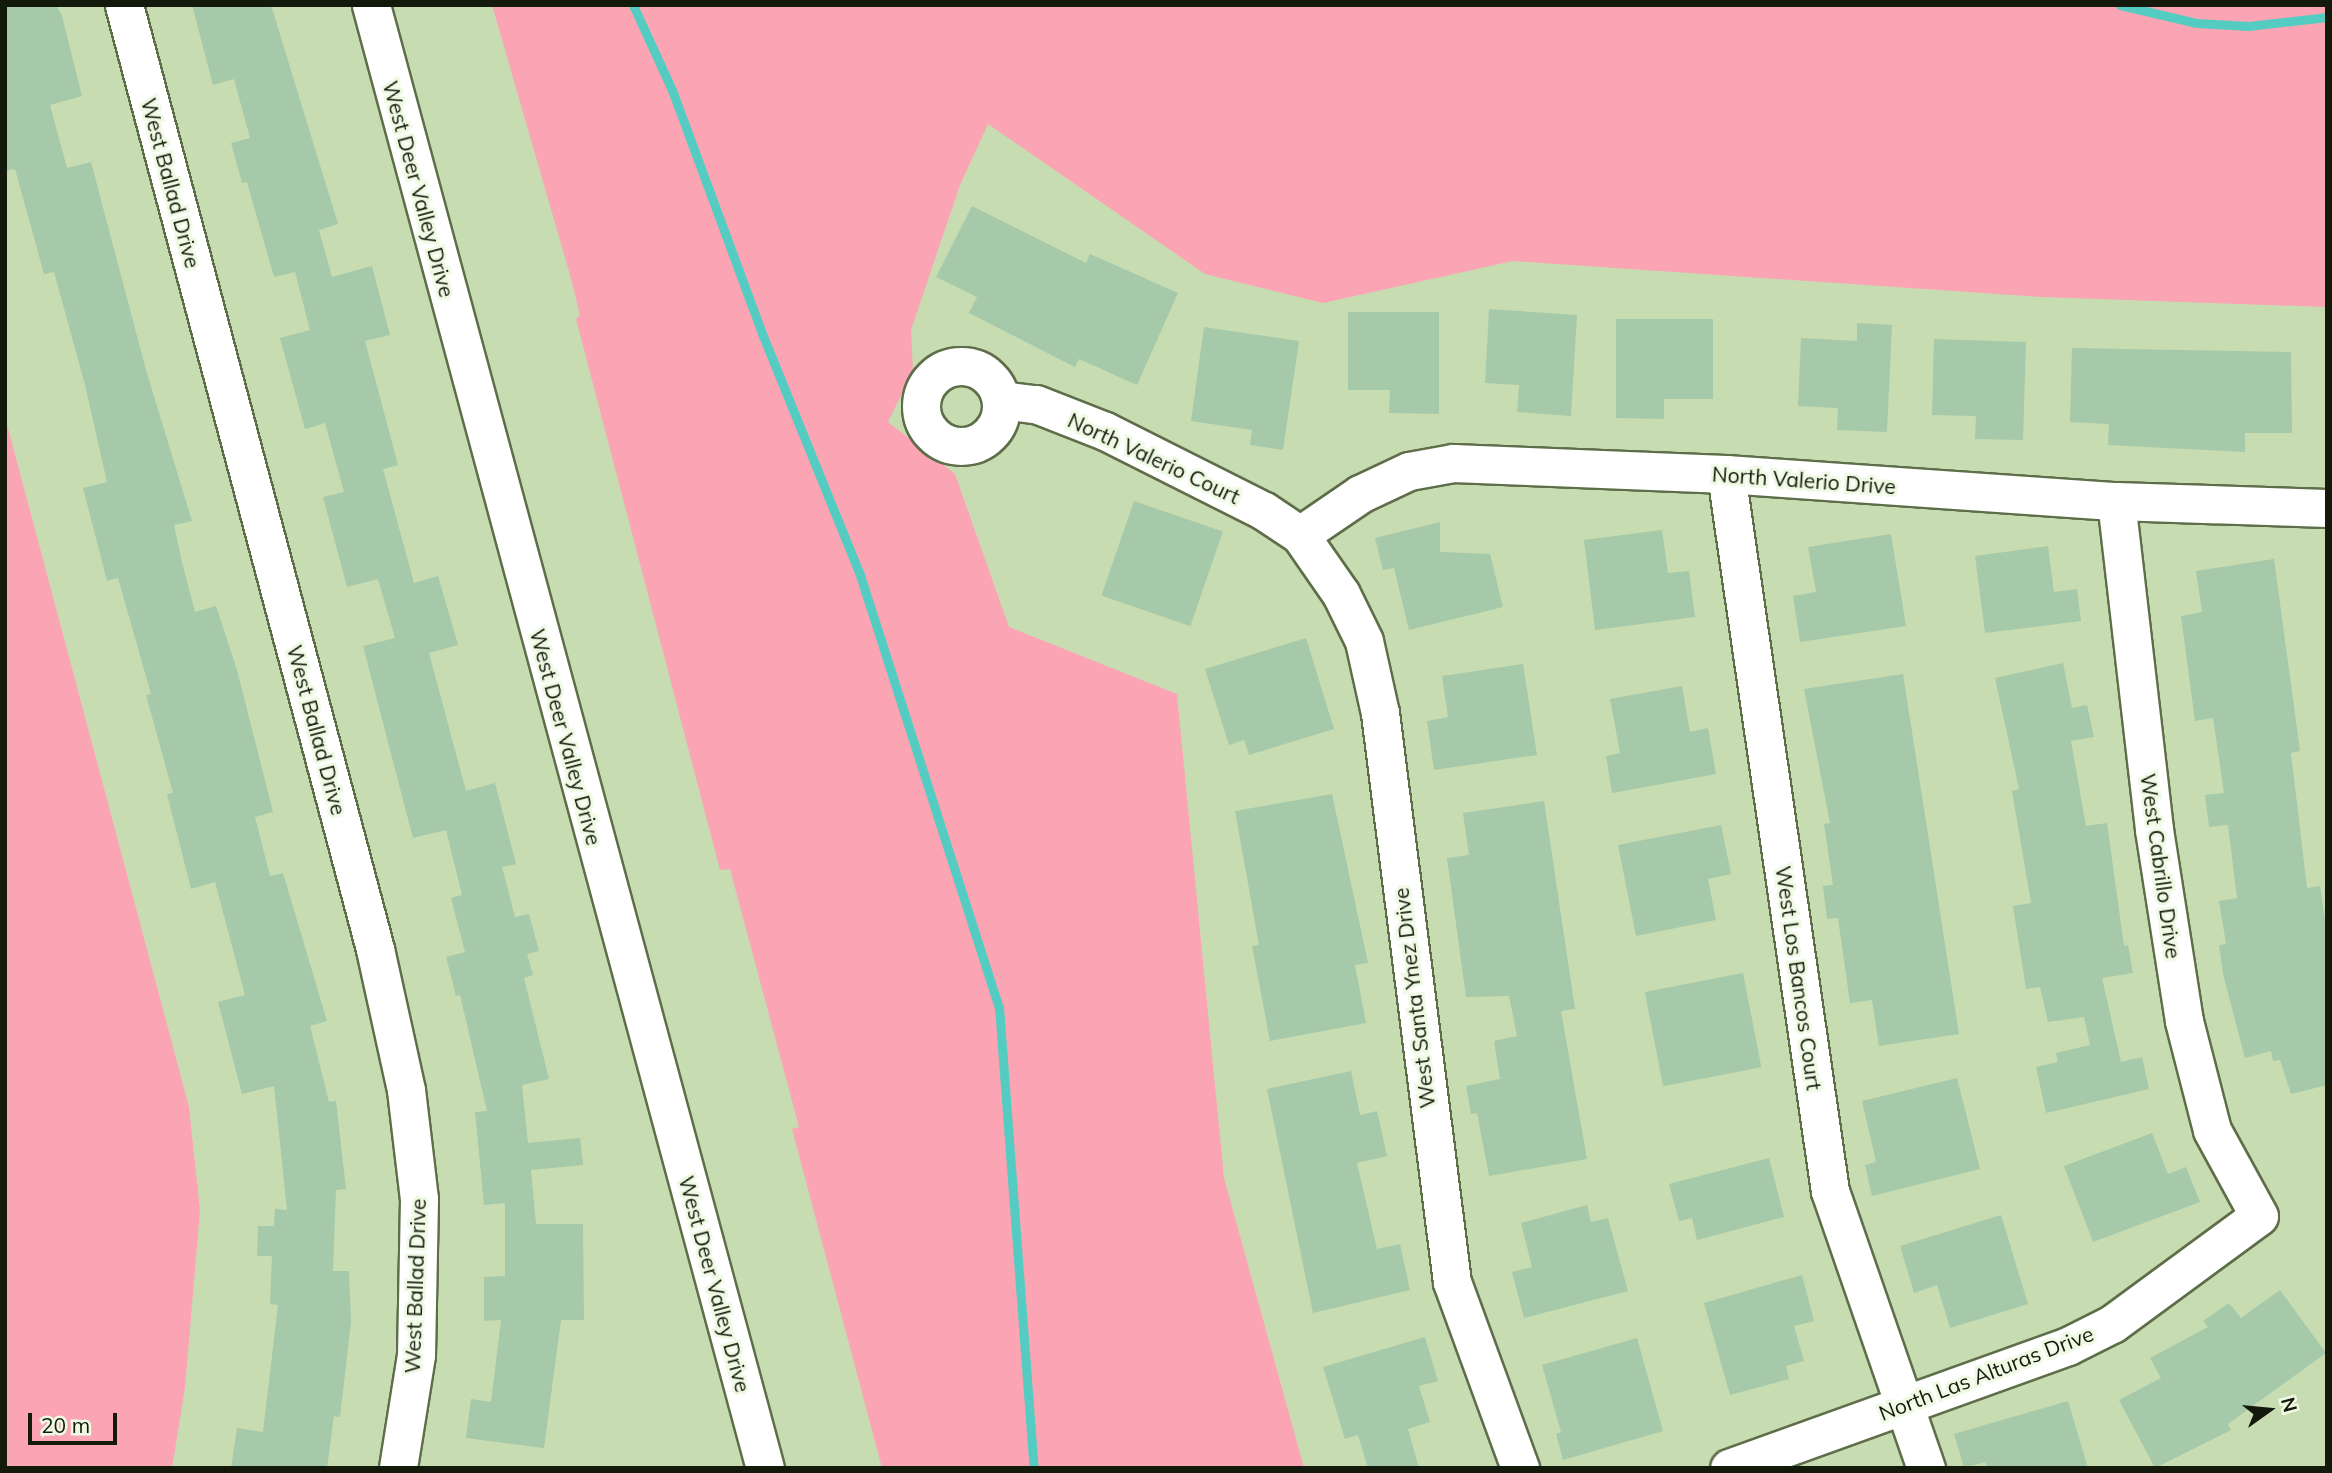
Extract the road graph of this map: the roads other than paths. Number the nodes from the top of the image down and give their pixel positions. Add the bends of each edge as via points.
1 (124, 5) edge
2 (371, 5) edge
3 (1001, 400) dead end
4 (1726, 474) junction
5 (2116, 501) junction
6 (2327, 508) edge
7 (1300, 535) junction
8 (2259, 1216) joint
9 (1905, 1406) junction
10 (398, 1468) edge
11 (765, 1468) edge
12 (1520, 1468) edge
13 (1729, 1468) edge
14 (1926, 1468) edge

1 - 10 street, West Ballad Drive via 372,935 406,1090 419,1212 416,1355
2 - 11 street, West Deer Valley Drive
3 - 7 street, North Valerio Court via 1036,404 1105,431 1226,490
4 - 5 street, North Valerio Drive
4 - 7 street, North Valerio Drive via 1452,463 1409,471 1360,494
4 - 9 street, West Los Bancos Court via 1830,1191
5 - 6 street, North Valerio Drive
5 - 8 street, West Cabrillo Drive via 2154,829 2184,1021 2213,1130
7 - 12 street, West Santa Ynez Drive via 1341,594 1364,641 1380,713 1452,1282
8 - 9 street, North Las Alturas Drive via 2112,1324 2068,1346
9 - 13 street, North Las Alturas Drive
9 - 14 street, West Los Bancos Court

